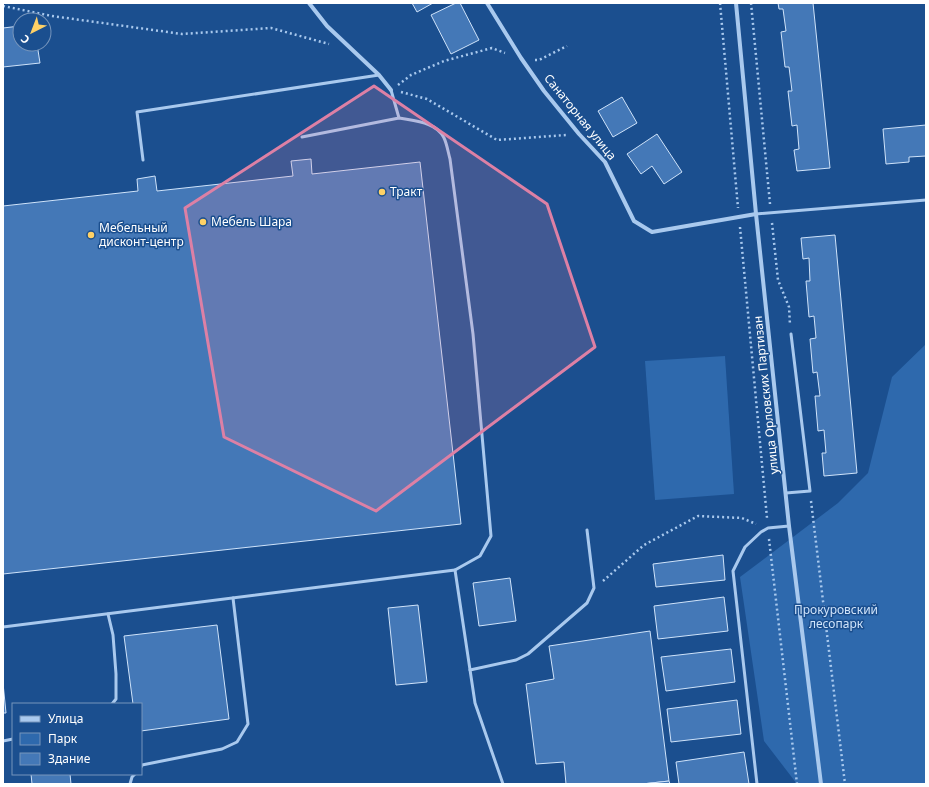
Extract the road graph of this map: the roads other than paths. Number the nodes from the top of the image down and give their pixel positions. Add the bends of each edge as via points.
1 (309, 3) edge
2 (487, 3) edge
3 (736, 3) edge
4 (379, 76) junction
5 (391, 90) joint
6 (399, 118) junction
7 (302, 137) dead end
8 (143, 160) dead end
9 (926, 200) edge
10 (756, 214) junction
11 (791, 334) road end
12 (786, 493) junction
13 (790, 526) junction
14 (587, 530) dead end
15 (455, 570) junction
16 (233, 598) junction
17 (108, 614) junction
18 (3, 627) edge
19 (470, 670) junction
20 (113, 703) edge
21 (142, 765) edge
22 (134, 775) edge
23 (130, 784) edge
24 (503, 784) edge
25 (757, 784) edge
26 (821, 784) edge

1 - 4 street via 327,26
2 - 10 street, Санаторная улица via 544,91 605,162 634,221 652,232
3 - 10 street, улица Орловских Партизан
4 - 5 street
4 - 8 lane via 137,112
5 - 6 lane
6 - 7 lane
6 - 15 lane via 423,122 436,128 444,136 450,159 472,327 491,536 480,556
9 - 10 lane
10 - 12 street, улица Орловских Партизан
11 - 12 lane via 810,491
12 - 13 street, улица Орловских Партизан
13 - 25 lane via 768,528 761,532 745,547 733,571
13 - 26 street, улица Орловских Партизан
14 - 19 lane via 594,588 587,603 528,654 516,660
15 - 16 lane
15 - 19 lane
16 - 17 lane
16 - 21 lane via 248,724 237,742 222,749
17 - 18 lane
17 - 20 lane via 116,674 116,699
19 - 24 lane via 475,703
22 - 23 lane

